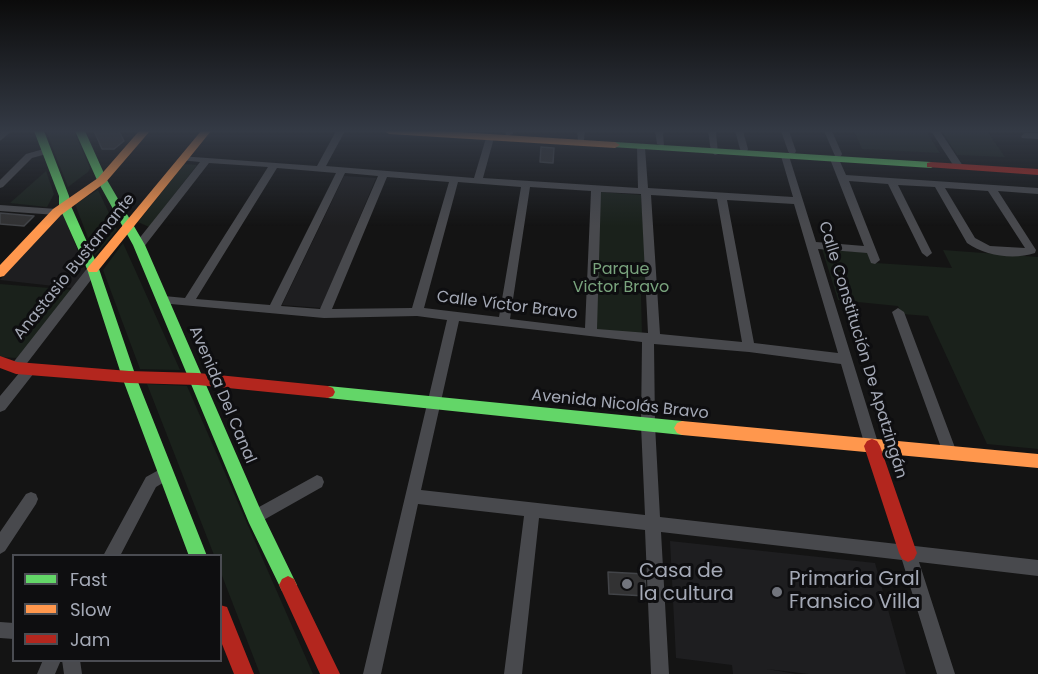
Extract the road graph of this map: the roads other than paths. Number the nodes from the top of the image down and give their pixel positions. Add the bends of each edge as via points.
1 (23, 162) edge
2 (49, 162) edge
3 (94, 162) edge
4 (111, 162) edge
5 (114, 162) edge
6 (179, 162) edge
7 (204, 162) edge
8 (239, 162) edge
9 (324, 162) edge
10 (483, 162) edge
11 (642, 162) edge
12 (790, 162) edge
13 (838, 162) edge
14 (945, 162) edge
15 (956, 163) junction
16 (274, 165) junction
17 (1038, 165) edge
18 (320, 169) junction
19 (342, 170) junction
20 (1038, 172) edge
21 (384, 174) junction
22 (100, 176) junction
23 (842, 178) junction
24 (454, 179) junction
25 (478, 181) junction
26 (892, 182) junction
27 (526, 184) junction
28 (0, 185) edge
29 (939, 185) junction
30 (596, 188) junction
31 (991, 188) junction
32 (645, 191) junction
33 (1038, 191) edge
34 (721, 196) junction
35 (799, 201) junction
36 (57, 207) junction
37 (0, 208) edge
38 (129, 226) junction
39 (139, 245) junction
40 (813, 245) junction
41 (927, 253) dead end
42 (0, 256) edge
43 (93, 269) junction
44 (0, 273) edge
45 (164, 300) junction
46 (189, 301) junction
47 (273, 309) junction
48 (417, 312) junction
49 (897, 312) dead end
50 (324, 314) junction
51 (454, 316) junction
52 (504, 322) junction
53 (591, 333) junction
54 (649, 339) junction
55 (749, 347) junction
56 (845, 359) junction
57 (11, 367) edge
58 (129, 377) junction
59 (198, 379) junction
60 (435, 402) junction
61 (0, 406) edge
62 (648, 425) junction
63 (872, 446) junction
64 (950, 453) junction
65 (1038, 461) edge
66 (166, 472) junction
67 (317, 482) dead end
68 (414, 496) junction
69 (31, 500) dead end
70 (532, 510) junction
71 (255, 517) junction
72 (653, 524) junction
73 (0, 546) edge
74 (908, 553) junction
75 (112, 554) edge
76 (198, 554) edge
77 (1036, 572) edge
78 (222, 619) edge
79 (243, 674) edge
80 (330, 674) edge
81 (372, 674) edge
82 (513, 674) edge
83 (660, 674) edge
84 (946, 674) edge

1 - 28 street
2 - 36 street
3 - 22 street, Avenida Del Canal
4 - 22 street
5 - 22 street
6 - 38 street, Anastasio Bustamante
7 - 39 street
8 - 16 street
9 - 18 street
10 - 25 street
11 - 32 street
12 - 35 street, Calle Constitución De Apatzingán
13 - 23 street
14 - 15 street
15 - 17 street
15 - 20 street
16 - 18 street
16 - 46 street
18 - 19 street
19 - 21 street
19 - 47 street
21 - 24 street
21 - 50 street
22 - 36 street
22 - 38 street, Avenida Del Canal
23 - 26 street
23 - 40 street via 873,255
24 - 25 street
24 - 48 street
25 - 27 street
26 - 29 street
26 - 41 street
27 - 30 street
27 - 52 street
29 - 31 street
29 - 31 street via 970,240 987,249 1031,250
30 - 32 street
30 - 53 street
31 - 33 street
32 - 34 street
32 - 54 street via 652,294 645,301
34 - 35 street
34 - 55 street
35 - 40 street, Calle Constitución De Apatzingán
36 - 37 street
36 - 42 street
36 - 43 street
36 - 44 street
38 - 39 street, Avenida Del Canal
38 - 43 street, Anastasio Bustamante
39 - 45 street, Avenida Del Canal
40 - 56 street, Calle Constitución De Apatzingán
43 - 57 street, Anastasio Bustamante
43 - 58 street
45 - 46 street, Calle Víctor Bravo
45 - 59 street, Avenida Del Canal
46 - 47 street, Calle Víctor Bravo
47 - 50 street, Calle Víctor Bravo
48 - 50 street, Calle Víctor Bravo
48 - 51 street, Calle Víctor Bravo
49 - 64 street
51 - 52 street, Calle Víctor Bravo
51 - 60 street
52 - 53 street, Calle Víctor Bravo
53 - 54 street, Calle Víctor Bravo
54 - 55 street, Calle Víctor Bravo
54 - 62 street
55 - 56 street, Calle Víctor Bravo
56 - 63 street, Calle Constitución De Apatzingán
57 - 58 street, Avenida Nicolás Bravo
57 - 61 street, Anastasio Bustamante
58 - 59 street, Avenida Nicolás Bravo
58 - 66 street
59 - 60 street, Avenida Nicolás Bravo
59 - 71 street, Avenida Del Canal
60 - 62 street, Avenida Nicolás Bravo
60 - 68 street
62 - 63 street, Avenida Nicolás Bravo
62 - 72 street
63 - 64 street, Avenida Nicolás Bravo
63 - 74 street, Calle Constitución De Apatzingán
64 - 65 street, Avenida Nicolás Bravo
66 - 75 street via 151,482
66 - 76 street
67 - 71 street
68 - 70 street
68 - 81 street
69 - 73 street
70 - 72 street
70 - 82 street
71 - 80 street, Avenida Del Canal
72 - 74 street
72 - 83 street
74 - 77 street
74 - 84 street
78 - 79 street

